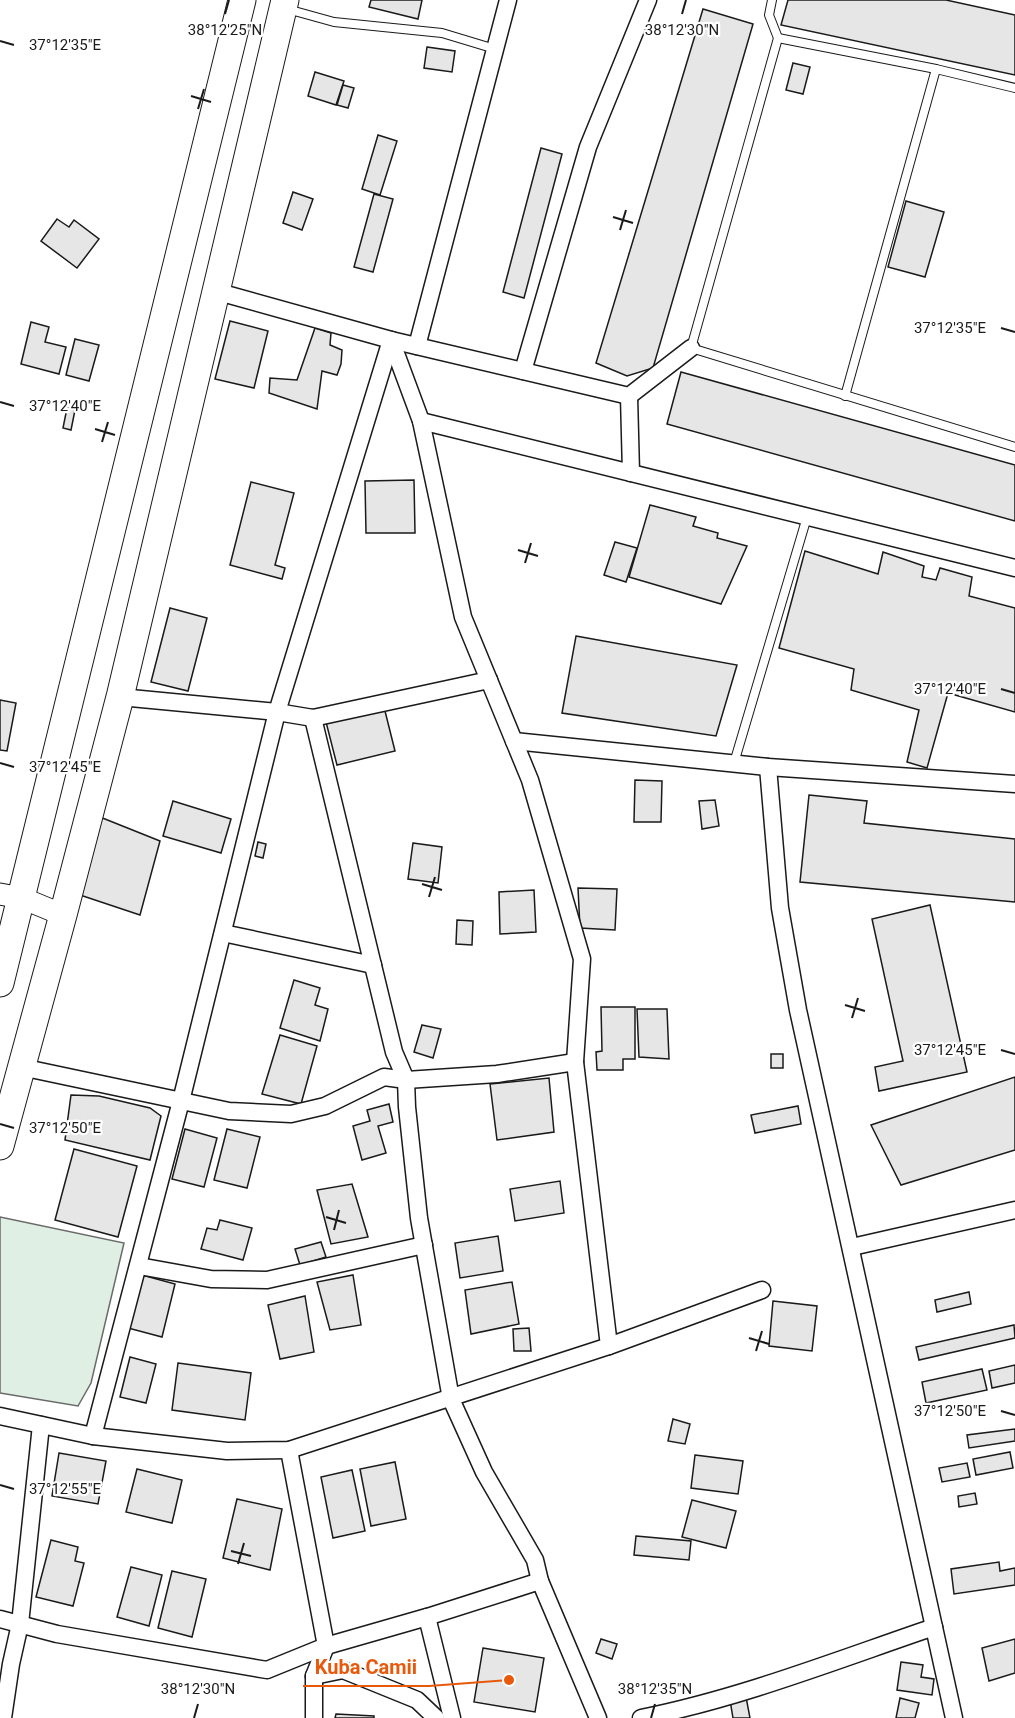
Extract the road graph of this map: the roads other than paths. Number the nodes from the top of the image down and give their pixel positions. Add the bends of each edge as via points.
1 (242, 0) edge
2 (508, 0) edge
3 (648, 0) edge
4 (772, 0) edge
5 (284, 4) edge
6 (778, 38) junction
7 (495, 49) junction
8 (936, 69) junction
9 (1015, 88) edge
10 (215, 291) junction
11 (391, 340) junction
12 (417, 346) junction
13 (691, 348) junction
14 (523, 371) junction
15 (629, 396) junction
16 (845, 396) junction
17 (422, 421) junction
18 (1015, 447) edge
19 (631, 473) junction
20 (807, 517) junction
21 (1015, 568) edge
22 (489, 680) junction
23 (120, 697) junction
24 (277, 712) junction
25 (313, 718) junction
26 (514, 741) junction
27 (734, 763) junction
28 (768, 767) junction
29 (1015, 784) edge
30 (11, 896) edge
31 (63, 915) junction
32 (223, 933) junction
33 (373, 965) junction
34 (0, 983) edge
35 (575, 1062) junction
36 (21, 1068) junction
37 (406, 1080) junction
38 (181, 1101) junction
39 (0, 1146) edge
40 (1015, 1210) edge
41 (424, 1245) junction
42 (852, 1247) junction
43 (139, 1266) junction
44 (762, 1290) dead end
45 (609, 1346) junction
46 (451, 1399) junction
47 (0, 1416) edge
48 (41, 1425) junction
49 (93, 1436) junction
50 (289, 1450) junction
51 (540, 1581) junction
52 (427, 1617) junction
53 (0, 1619) edge
54 (20, 1624) junction
55 (934, 1627) junction
56 (326, 1646) junction
57 (314, 1676) junction
58 (3, 1718) edge
59 (314, 1718) edge
60 (436, 1718) edge
61 (452, 1718) edge
62 (598, 1718) edge
63 (641, 1718) edge
64 (954, 1718) edge

1 - 30 main road
2 - 7 street
3 - 14 street via 588,147
4 - 6 lane via 769,15
5 - 7 lane via 334,22 442,33
5 - 10 main road
6 - 8 lane
6 - 13 lane
7 - 12 street
8 - 9 lane
8 - 16 lane
10 - 11 street
10 - 23 main road
11 - 12 street
11 - 17 street
11 - 24 street
12 - 14 street
13 - 15 street
13 - 16 lane
14 - 15 street
15 - 19 street
16 - 18 lane
17 - 19 street
17 - 22 street via 462,617
19 - 20 street
20 - 21 street
20 - 27 lane
22 - 25 street
22 - 26 street
23 - 24 street
23 - 31 main road
24 - 25 street
24 - 32 street
25 - 33 street
26 - 27 street
26 - 35 street via 530,780 582,959
27 - 28 street
28 - 29 street
28 - 42 street via 782,919 798,1010
30 - 31 street
30 - 34 main road
31 - 36 main road
32 - 33 street
32 - 38 street
33 - 37 street via 394,1052
35 - 37 street via 497,1074
35 - 45 street
36 - 38 street
36 - 39 main road
37 - 38 street via 384,1077 325,1106 291,1114 229,1111
37 - 41 street
38 - 43 street
40 - 42 street
41 - 43 street via 267,1280 211,1279
41 - 46 street
42 - 55 street
43 - 49 street
44 - 45 street
45 - 46 street
46 - 50 street
46 - 51 street via 484,1472 535,1560
47 - 48 street
48 - 49 street
48 - 54 street
49 - 50 street via 227,1451
50 - 56 street
51 - 52 street
51 - 62 street
52 - 56 street
52 - 61 street
53 - 54 street
54 - 56 street via 57,1634 267,1670
54 - 58 street
55 - 63 street via 744,1692
55 - 64 street
56 - 57 street
57 - 59 street
57 - 60 street via 343,1670 417,1700

